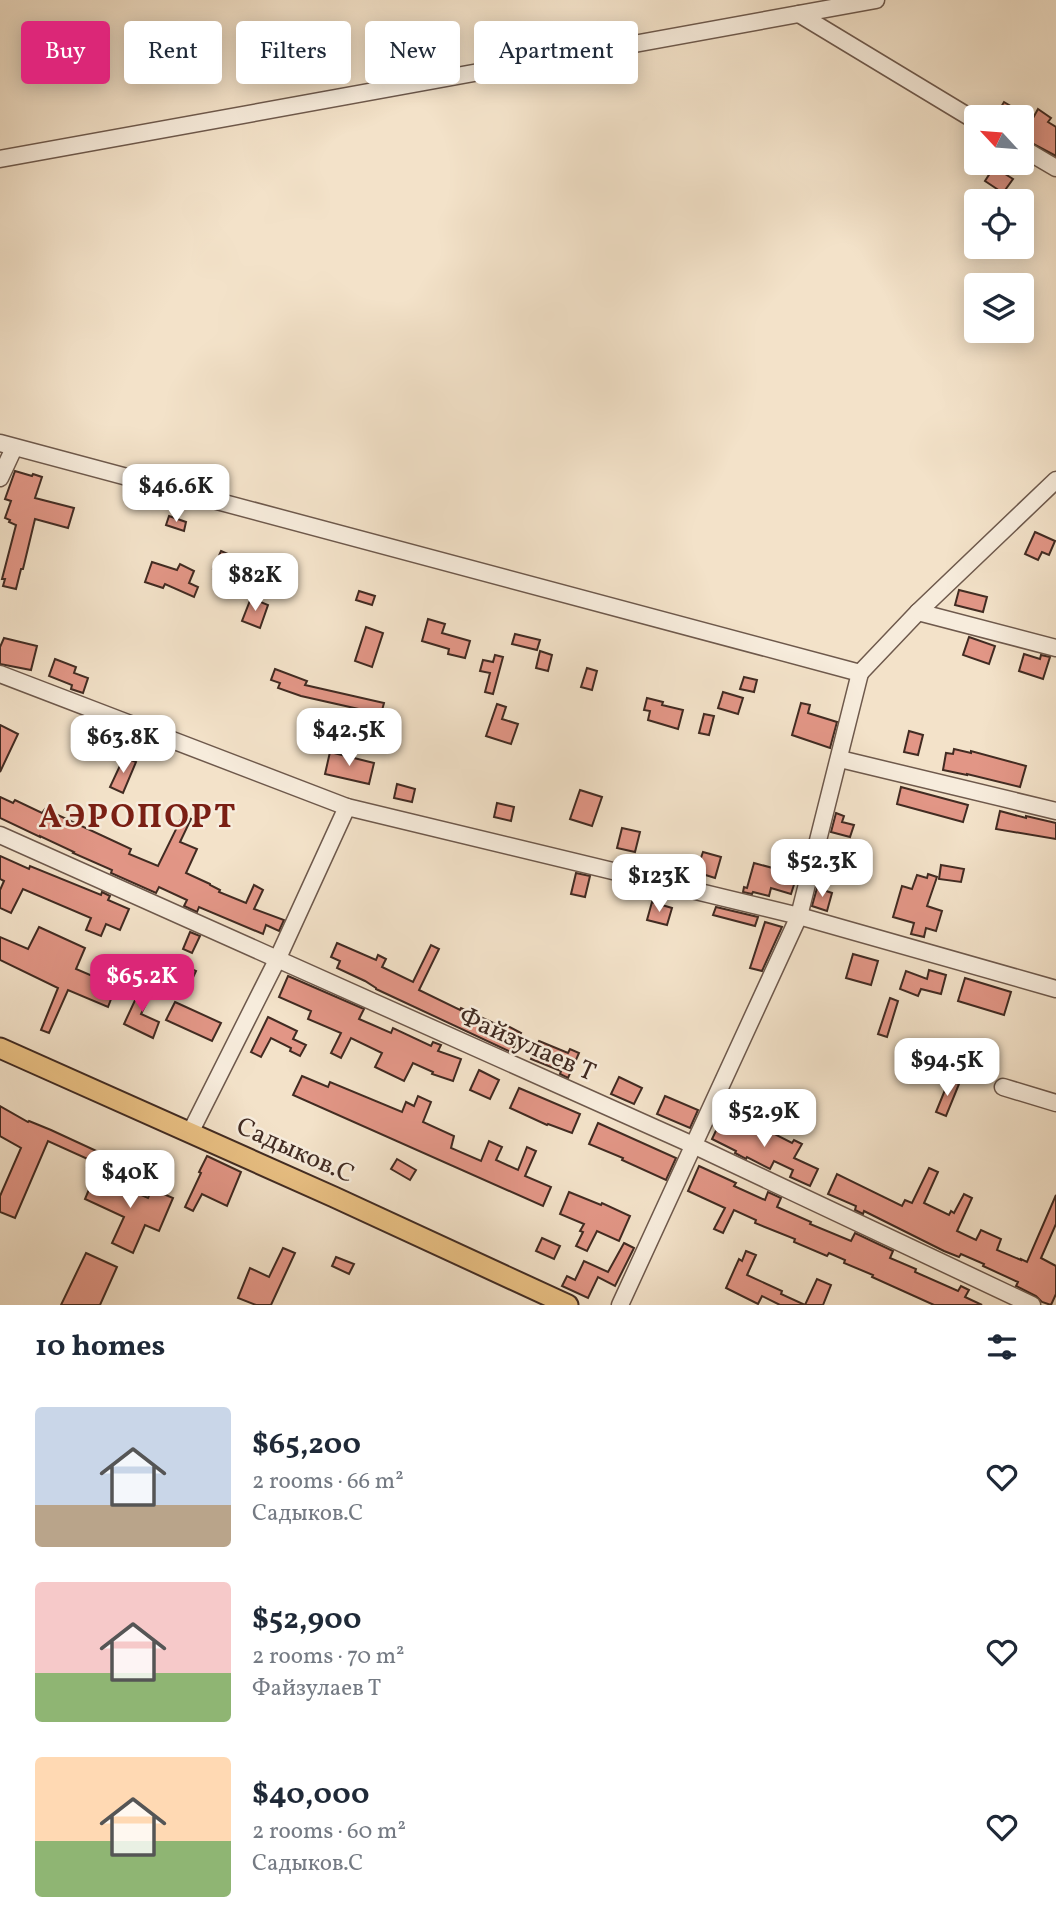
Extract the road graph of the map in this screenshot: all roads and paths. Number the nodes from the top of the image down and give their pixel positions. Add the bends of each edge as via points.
1 (876, 0) edge
2 (799, 14) junction
3 (964, 114) edge
4 (1034, 155) edge
5 (0, 159) edge
6 (1056, 168) edge
7 (7, 445) edge
8 (0, 478) edge
9 (1056, 480) edge
10 (918, 612) junction
11 (1056, 648) edge
12 (860, 673) junction
13 (0, 674) edge
14 (839, 759) junction
15 (347, 807) junction
16 (1056, 810) edge
17 (0, 835) edge
18 (799, 916) junction
19 (277, 960) junction
20 (1056, 989) edge
21 (0, 1048) edge
22 (1003, 1087) dead end
23 (1056, 1103) edge
24 (190, 1133) junction
25 (693, 1145) junction
26 (568, 1305) edge
27 (620, 1305) edge
28 (1032, 1305) edge

1 - 2 street
2 - 3 street
2 - 5 street
4 - 6 street
7 - 8 street
7 - 12 street
9 - 10 street
10 - 11 street
10 - 12 street
12 - 14 street
13 - 15 street
14 - 16 street
14 - 18 street
15 - 18 street
15 - 19 street
17 - 19 street, Файзулаев Т
18 - 20 street
18 - 25 street
19 - 24 street
19 - 25 street, Файзулаев Т
21 - 24 main road, Садыков.С
22 - 23 street
24 - 26 main road, Садыков.С
25 - 27 street
25 - 28 street, Файзулаев Т

